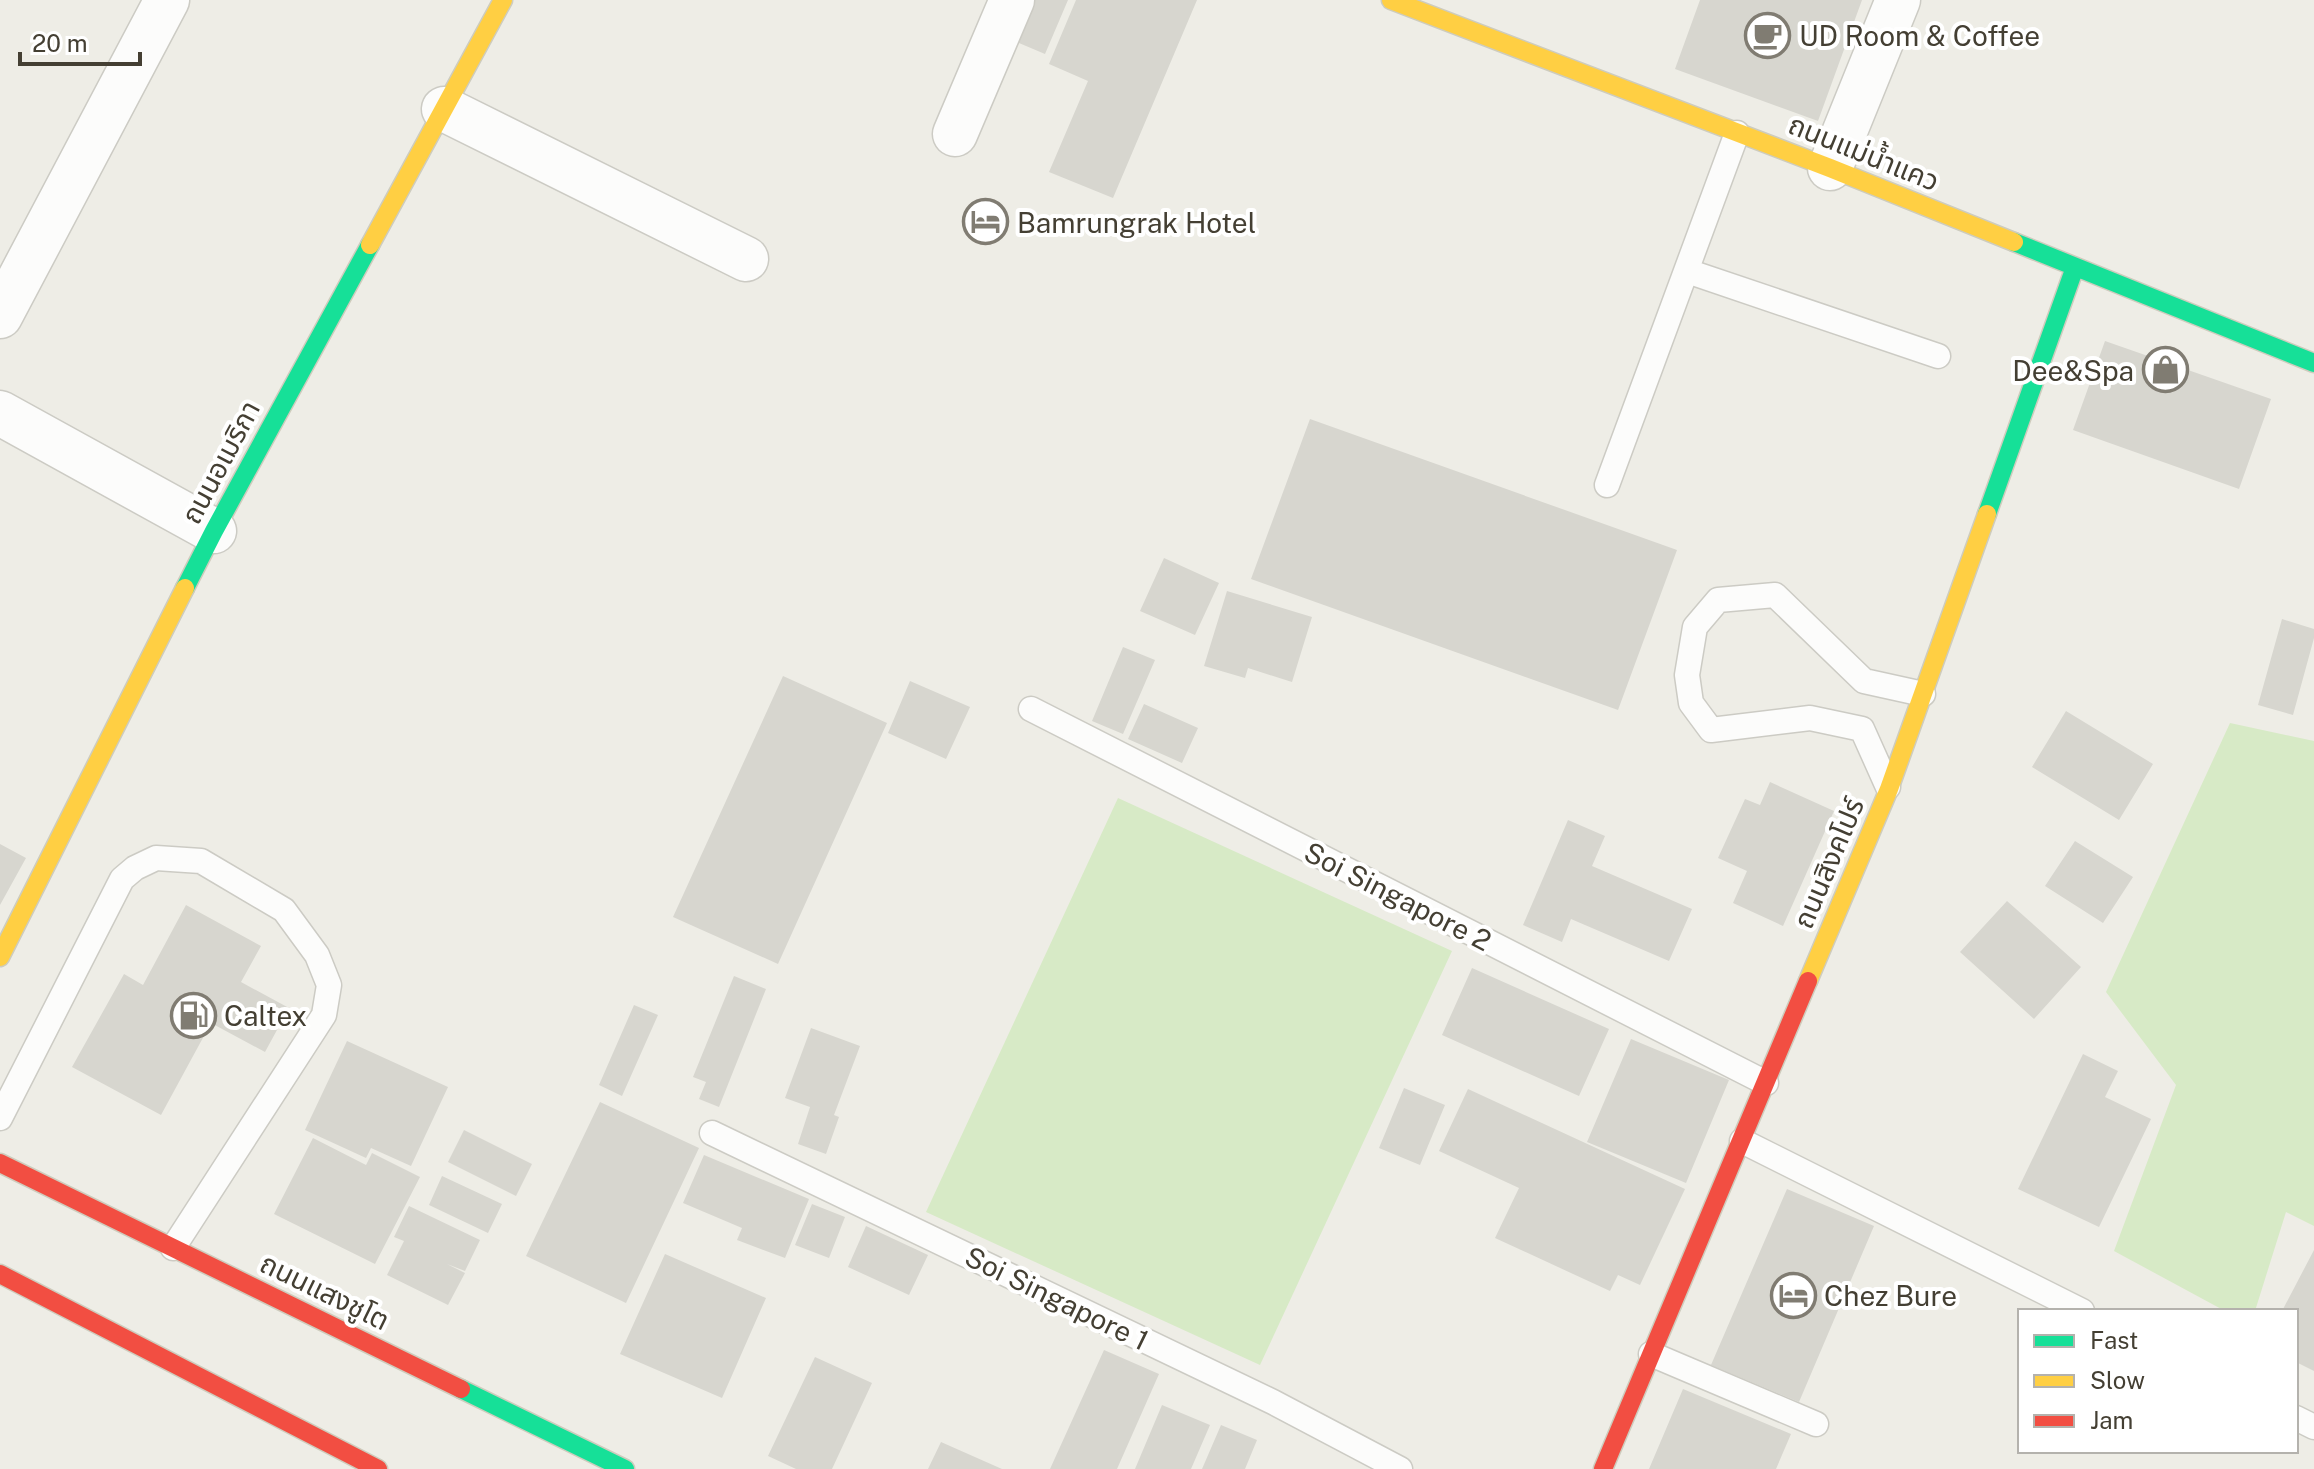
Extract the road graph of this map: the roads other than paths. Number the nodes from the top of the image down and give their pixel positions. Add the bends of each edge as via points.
1 (167, 0) edge
2 (503, 0) edge
3 (1012, 0) edge
4 (1391, 0) edge
5 (1898, 0) edge
6 (444, 109) junction
7 (1737, 133) junction
8 (955, 134) dead end
9 (1830, 168) junction
10 (746, 259) dead end
11 (2075, 267) junction
12 (1687, 271) junction
13 (0, 316) edge
14 (1938, 356) dead end
15 (2314, 363) edge
16 (0, 413) edge
17 (1607, 485) dead end
18 (214, 531) junction
19 (1923, 694) junction
20 (1031, 709) dead end
21 (1889, 789) junction
22 (0, 957) edge
23 (1766, 1083) junction
24 (0, 1118) edge
25 (712, 1133) dead end
26 (1742, 1141) junction
27 (0, 1163) edge
28 (173, 1248) junction
29 (0, 1274) edge
30 (2078, 1309) edge
31 (1651, 1354) junction
32 (1816, 1424) dead end
33 (378, 1469) edge
34 (625, 1469) edge
35 (1400, 1469) edge
36 (1603, 1469) edge

1 - 13 street
2 - 6 street, ถนนอเมริกา
3 - 8 street
4 - 7 street, ถนนแม่น้ำแคว
5 - 9 street
6 - 10 street
6 - 18 street, ถนนอเมริกา
7 - 9 street, ถนนแม่น้ำแคว
7 - 12 lane
9 - 11 street, ถนนแม่น้ำแคว
11 - 15 street, ถนนแม่น้ำแคว
11 - 19 street, ถนนสิงคโปร์
12 - 14 lane
12 - 17 lane
16 - 18 street
18 - 22 street, ถนนอเมริกา
19 - 21 street, ถนนสิงคโปร์
19 - 21 lane via 1864,681 1775,595 1718,600 1695,627 1687,675 1691,703 1711,730 1810,718 1862,729
20 - 23 lane, Soi Singapore 2
21 - 23 street, ถนนสิงคโปร์
23 - 26 street, ถนนสิงคโปร์
24 - 28 lane via 122,879 135,868 156,858 201,861 284,910 317,955 329,985 324,1015
25 - 35 lane, Soi Singapore 1 via 1273,1402
26 - 30 lane
26 - 31 street, ถนนสิงคโปร์
27 - 28 street, ถนนแสงชูโต
28 - 34 street, ถนนแสงชูโต
29 - 33 street
31 - 32 lane
31 - 36 street, ถนนสิงคโปร์

